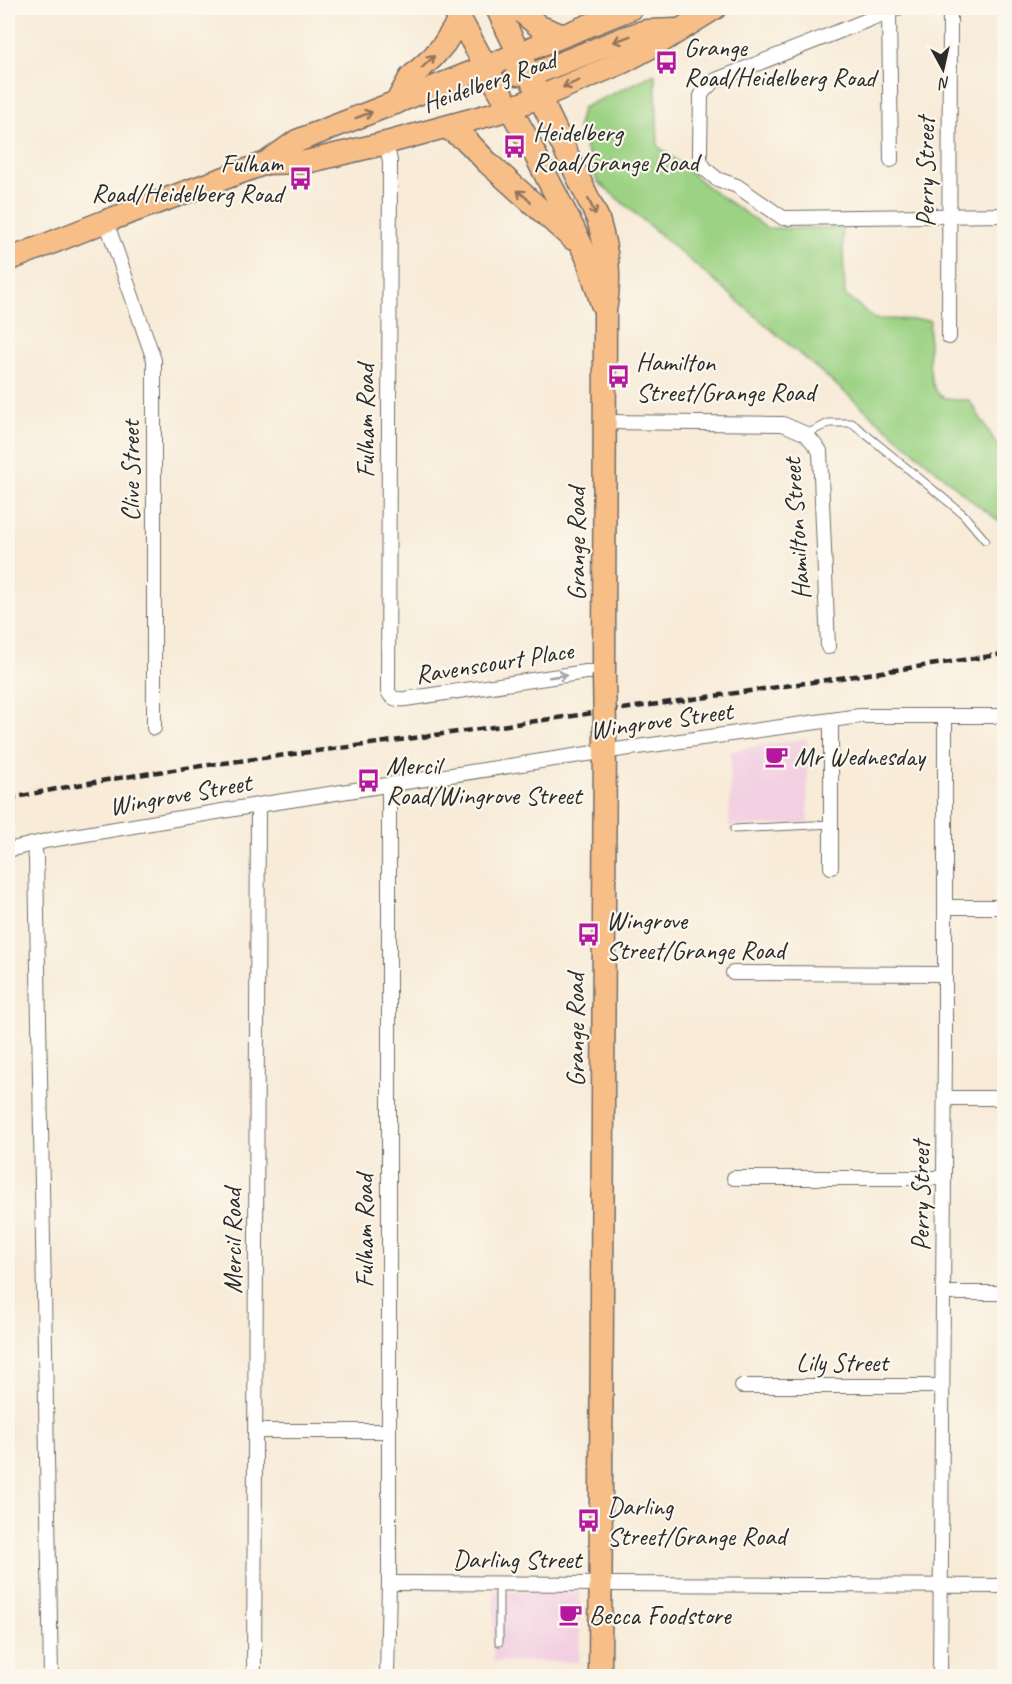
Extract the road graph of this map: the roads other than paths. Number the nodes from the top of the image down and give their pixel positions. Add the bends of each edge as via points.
1 (497, 8) edge
2 (517, 8) edge
3 (632, 8) edge
4 (716, 8) edge
5 (950, 8) edge
6 (893, 9) edge
7 (457, 13) edge
8 (681, 22) edge
9 (561, 35) junction
10 (519, 53) junction
11 (486, 67) junction
12 (530, 74) junction
13 (540, 97) junction
14 (396, 103) junction
15 (509, 108) junction
16 (446, 128) junction
17 (386, 143) junction
18 (891, 160) dead end
19 (266, 163) junction
20 (1005, 214) edge
21 (949, 216) junction
22 (106, 221) junction
23 (583, 248) junction
24 (8, 260) edge
25 (605, 311) junction
26 (949, 337) dead end
27 (604, 422) junction
28 (806, 434) junction
29 (985, 540) dead end
30 (828, 647) dead end
31 (604, 673) junction
32 (392, 698) joint
33 (945, 716) junction
34 (1005, 716) edge
35 (831, 720) junction
36 (154, 728) dead end
37 (605, 741) junction
38 (389, 785) junction
39 (258, 805) junction
40 (832, 824) junction
41 (734, 829) dead end
42 (34, 844) junction
43 (8, 850) edge
44 (831, 867) dead end
45 (945, 907) junction
46 (1005, 907) edge
47 (733, 973) dead end
48 (945, 974) junction
49 (945, 1098) junction
50 (1005, 1098) edge
51 (734, 1178) dead end
52 (944, 1178) junction
53 (944, 1293) junction
54 (1005, 1293) edge
55 (742, 1386) dead end
56 (942, 1386) junction
57 (256, 1431) junction
58 (388, 1431) junction
59 (389, 1583) junction
60 (499, 1583) junction
61 (601, 1583) junction
62 (940, 1586) junction
63 (1005, 1586) edge
64 (498, 1642) dead end
65 (51, 1677) edge
66 (254, 1677) edge
67 (387, 1677) edge
68 (600, 1677) edge
69 (940, 1677) edge

1 - 10 main road, Grange Road
2 - 9 main road via 540,27
3 - 9 main road, Heidelberg Road
4 - 8 main road, Heidelberg Road
5 - 21 street, Perry Street
6 - 18 street
6 - 21 street via 716,80 703,90 700,160 717,179 737,186 783,218
7 - 11 main road, Grange Road
14 -> 7 main road via 410,78 444,44
8 -> 12 main road
8 -> 13 main road, Heidelberg Road via 623,62
9 - 10 main road, Heidelberg Road
10 - 11 main road, Heidelberg Road
10 - 12 main road, Grange Road
11 - 12 main road
11 - 14 main road, Heidelberg Road
11 - 15 main road, Grange Road
12 - 13 main road, Grange Road
13 - 15 main road, Heidelberg Road
13 -> 25 main road, Grange Road via 600,227 609,271
19 -> 14 main road, Heidelberg Road via 297,141
15 - 16 main road, Heidelberg Road
15 - 23 main road, Grange Road
16 - 17 main road, Heidelberg Road
23 -> 16 main road via 467,141
17 - 19 main road, Heidelberg Road via 306,162
17 - 32 street, Fulham Road via 390,161 388,691
19 - 22 main road, Heidelberg Road
20 - 21 street
21 - 26 street, Perry Street
22 - 24 main road, Heidelberg Road
22 - 36 street, Clive Street via 154,360
23 - 25 main road, Grange Road
25 - 27 main road, Grange Road
27 - 28 street, Hamilton Street via 783,424
27 - 31 main road, Grange Road
28 - 29 lane via 829,423 852,423 963,514
28 - 30 street, Hamilton Street via 820,451
32 -> 31 street, Ravenscourt Place via 586,672
31 - 37 main road, Grange Road, bridge
33 - 34 street, Wingrove Street
33 - 35 street, Wingrove Street
33 - 45 street, Perry Street
35 - 37 street, Wingrove Street
35 - 40 street
37 - 38 street, Wingrove Street
37 - 61 main road, Grange Road
38 - 39 street, Wingrove Street
38 - 58 street, Fulham Road
39 - 42 street, Wingrove Street
39 - 57 street, Mercil Road
40 - 41 lane
40 - 44 street
42 - 43 street, Wingrove Street
42 - 65 street
45 - 46 street
45 - 48 street, Perry Street
47 - 48 street
48 - 49 street, Perry Street
49 - 50 street
49 - 52 street, Perry Street
51 - 52 street
52 - 53 street, Perry Street
53 - 54 street
53 - 56 street, Perry Street
55 - 56 street, Lily Street
56 - 62 street, Perry Street
57 - 58 street
57 - 66 street, Mercil Road
58 - 59 street, Fulham Road
59 - 60 street, Darling Street
59 - 67 street, Fulham Road
60 - 61 street, Darling Street
60 - 64 lane
61 - 62 street, Darling Street
61 - 68 main road, Grange Road
62 - 63 street, Darling Street
62 - 69 street, Perry Street

